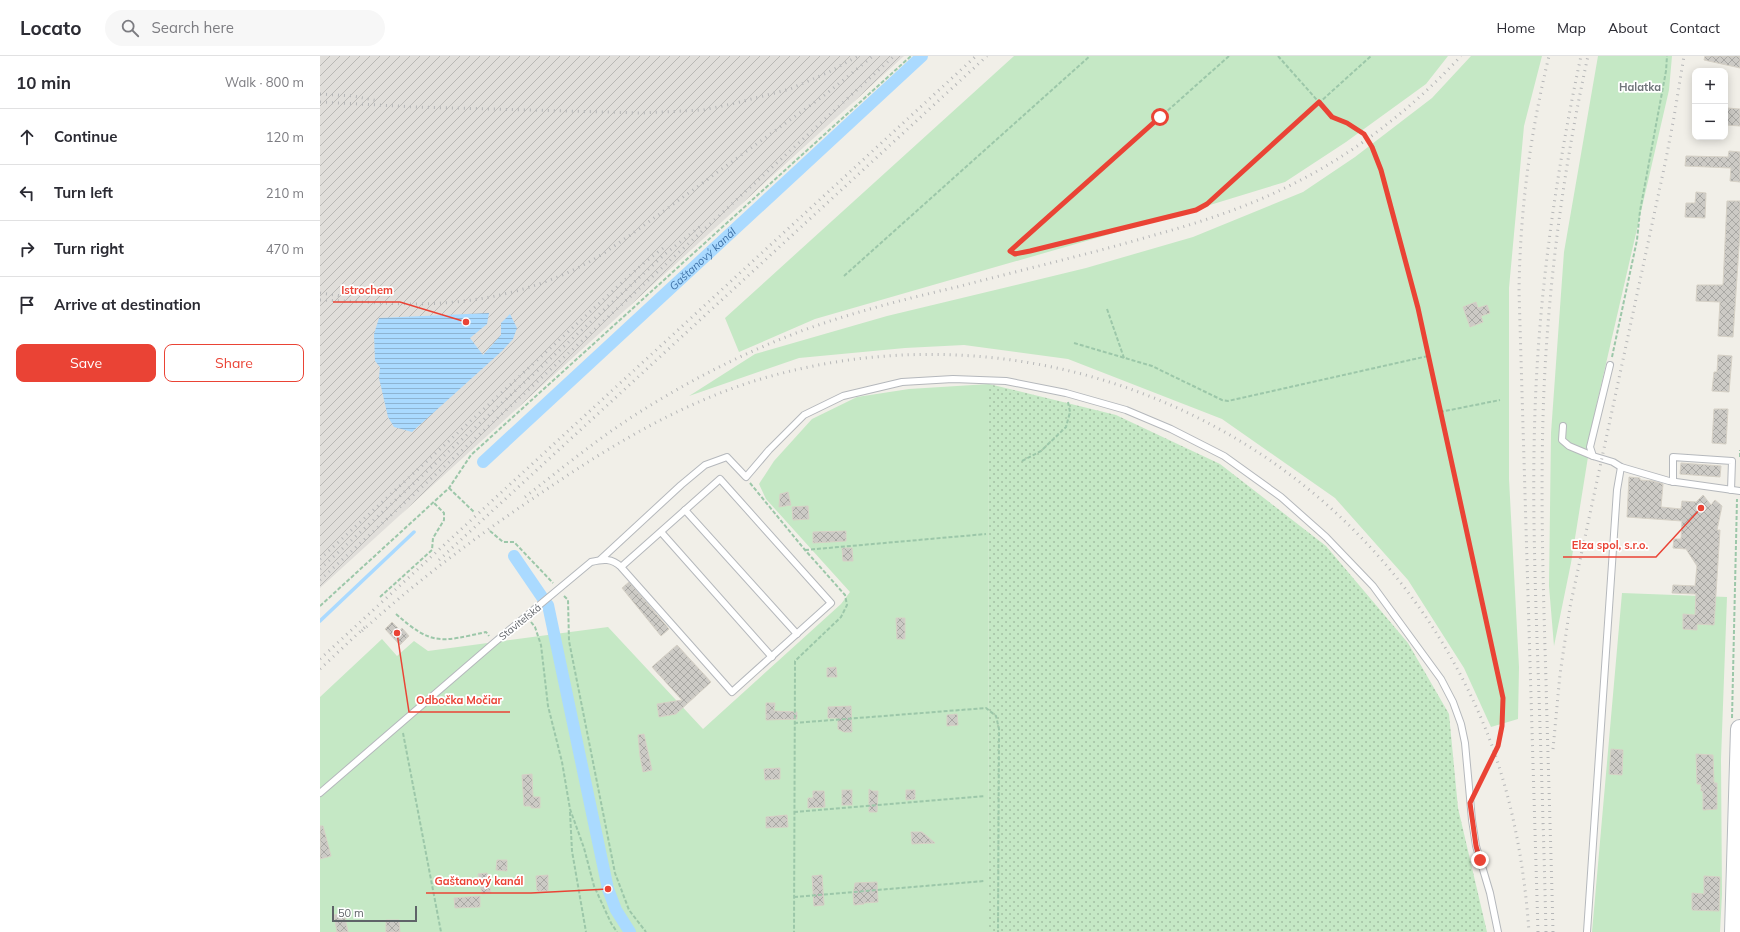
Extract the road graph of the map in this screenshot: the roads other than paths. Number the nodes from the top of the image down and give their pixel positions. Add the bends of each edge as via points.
1 (1610, 365) road end
2 (1563, 426) dead end
3 (1593, 456) junction
4 (1622, 467) junction
5 (1673, 482) junction
6 (1736, 491) edge
7 (685, 510) junction
8 (661, 532) junction
9 (601, 559) junction
10 (621, 567) junction
11 (797, 634) junction
12 (772, 657) junction
13 (1736, 727) edge
14 (320, 794) edge
15 (1498, 932) edge
16 (1587, 932) edge
17 (1734, 932) edge

1 - 3 lane via 1590,447
2 - 3 lane via 1562,440 1569,446
3 - 4 lane
4 - 5 lane
4 - 16 lane via 1617,490
5 - 6 lane
5 - 6 lane via 1673,457 1732,461
7 - 8 lane
7 - 11 lane
7 - 11 lane via 720,479 831,603
8 - 10 lane
8 - 12 lane
9 - 10 lane via 616,562
9 - 14 lane, Staviteľská via 591,562 495,642
9 - 15 lane, Staviteľská via 705,465 727,457 746,477 804,414 843,396 902,382 953,379 1006,381 1066,393 1126,410 1224,456 1281,497 1326,537 1373,586 1441,679 1461,724 1476,846
10 - 12 lane via 732,692
11 - 12 lane
13 - 17 main road

